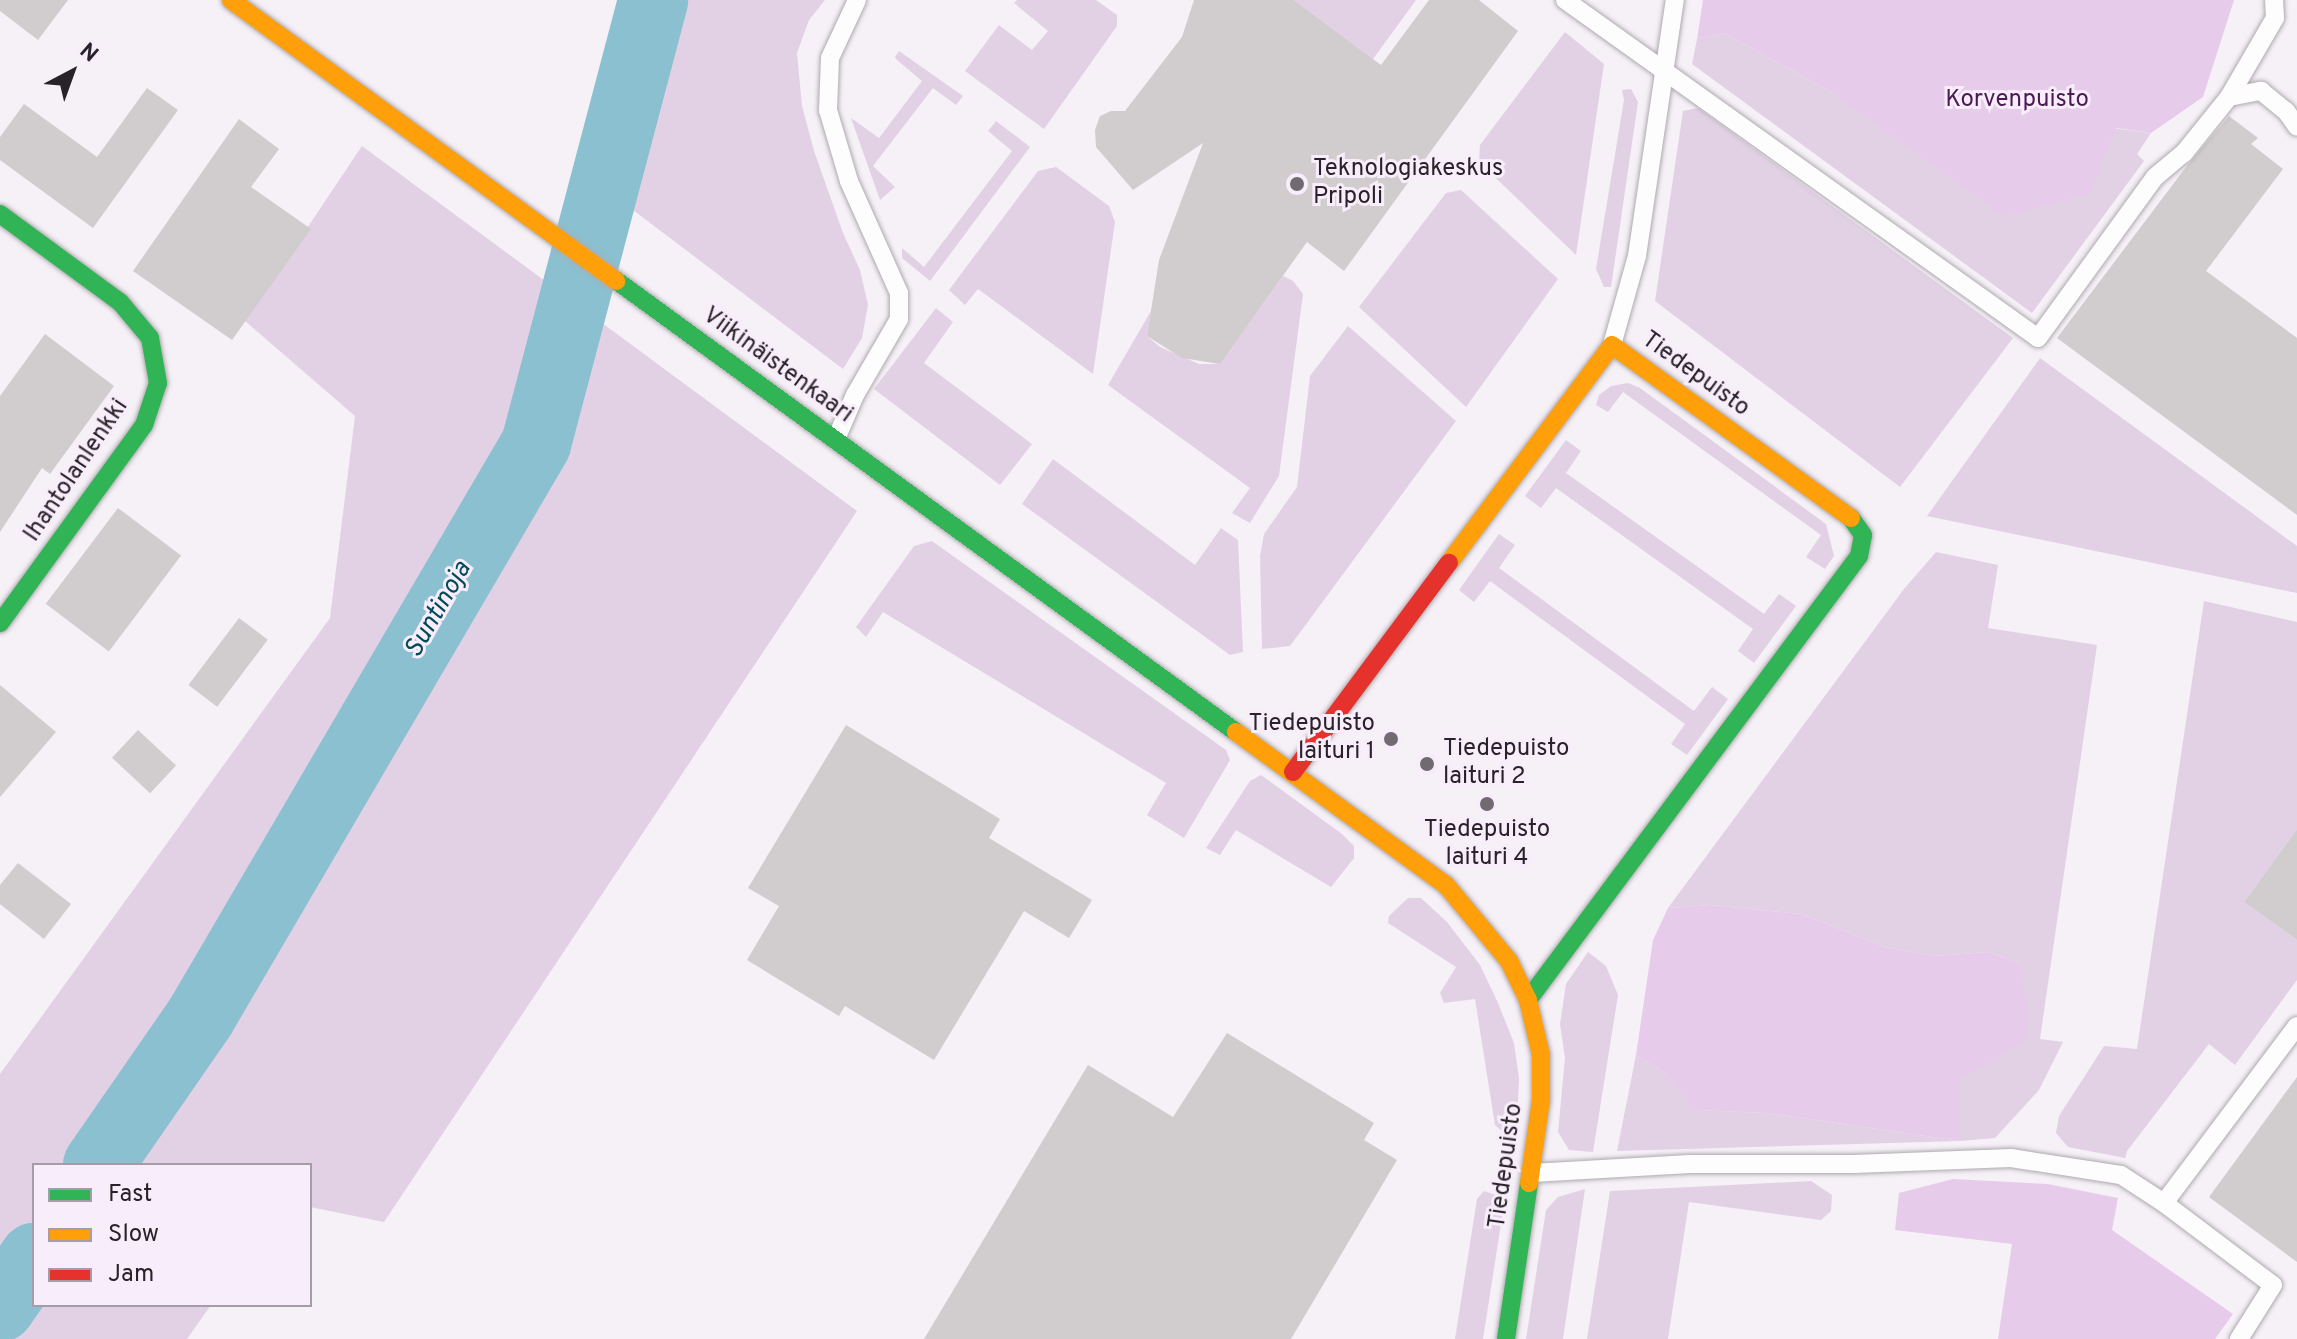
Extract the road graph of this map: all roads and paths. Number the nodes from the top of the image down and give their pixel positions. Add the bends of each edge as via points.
1 (231, 0) edge
2 (857, 0) edge
3 (1565, 0) edge
4 (1675, 0) edge
5 (2274, 0) edge
6 (1665, 69) junction
7 (2229, 97) junction
8 (2297, 127) edge
9 (0, 214) edge
10 (1612, 345) junction
11 (836, 439) junction
12 (0, 623) edge
13 (1293, 772) junction
14 (1528, 1000) junction
15 (2297, 1026) edge
16 (1532, 1173) junction
17 (2164, 1203) junction
18 (1506, 1339) edge
19 (2239, 1339) edge

1 - 11 street, Viikinäistenkaari
2 - 11 lane via 830,58 828,110 849,181 899,293 899,319
3 - 6 lane
4 - 6 lane
5 - 7 lane via 2275,18
6 - 7 lane via 2038,338 2155,177 2184,153
6 - 10 lane via 1637,256
7 - 8 lane via 2261,91
9 - 12 street, Ihantolanlenkki via 120,302 150,338 158,383 144,425
10 - 13 street, Tiedepuisto
10 - 14 street, Tiedepuisto via 1849,515 1863,535 1859,556
11 - 13 street, Viikinäistenkaari
13 - 14 street, Tiedepuisto via 1446,885 1509,961
14 - 16 street, Tiedepuisto via 1541,1055
15 - 17 lane
16 - 17 lane via 1690,1164 2011,1158 2121,1175
16 - 18 street, Tiedepuisto
17 - 19 lane via 2273,1285

